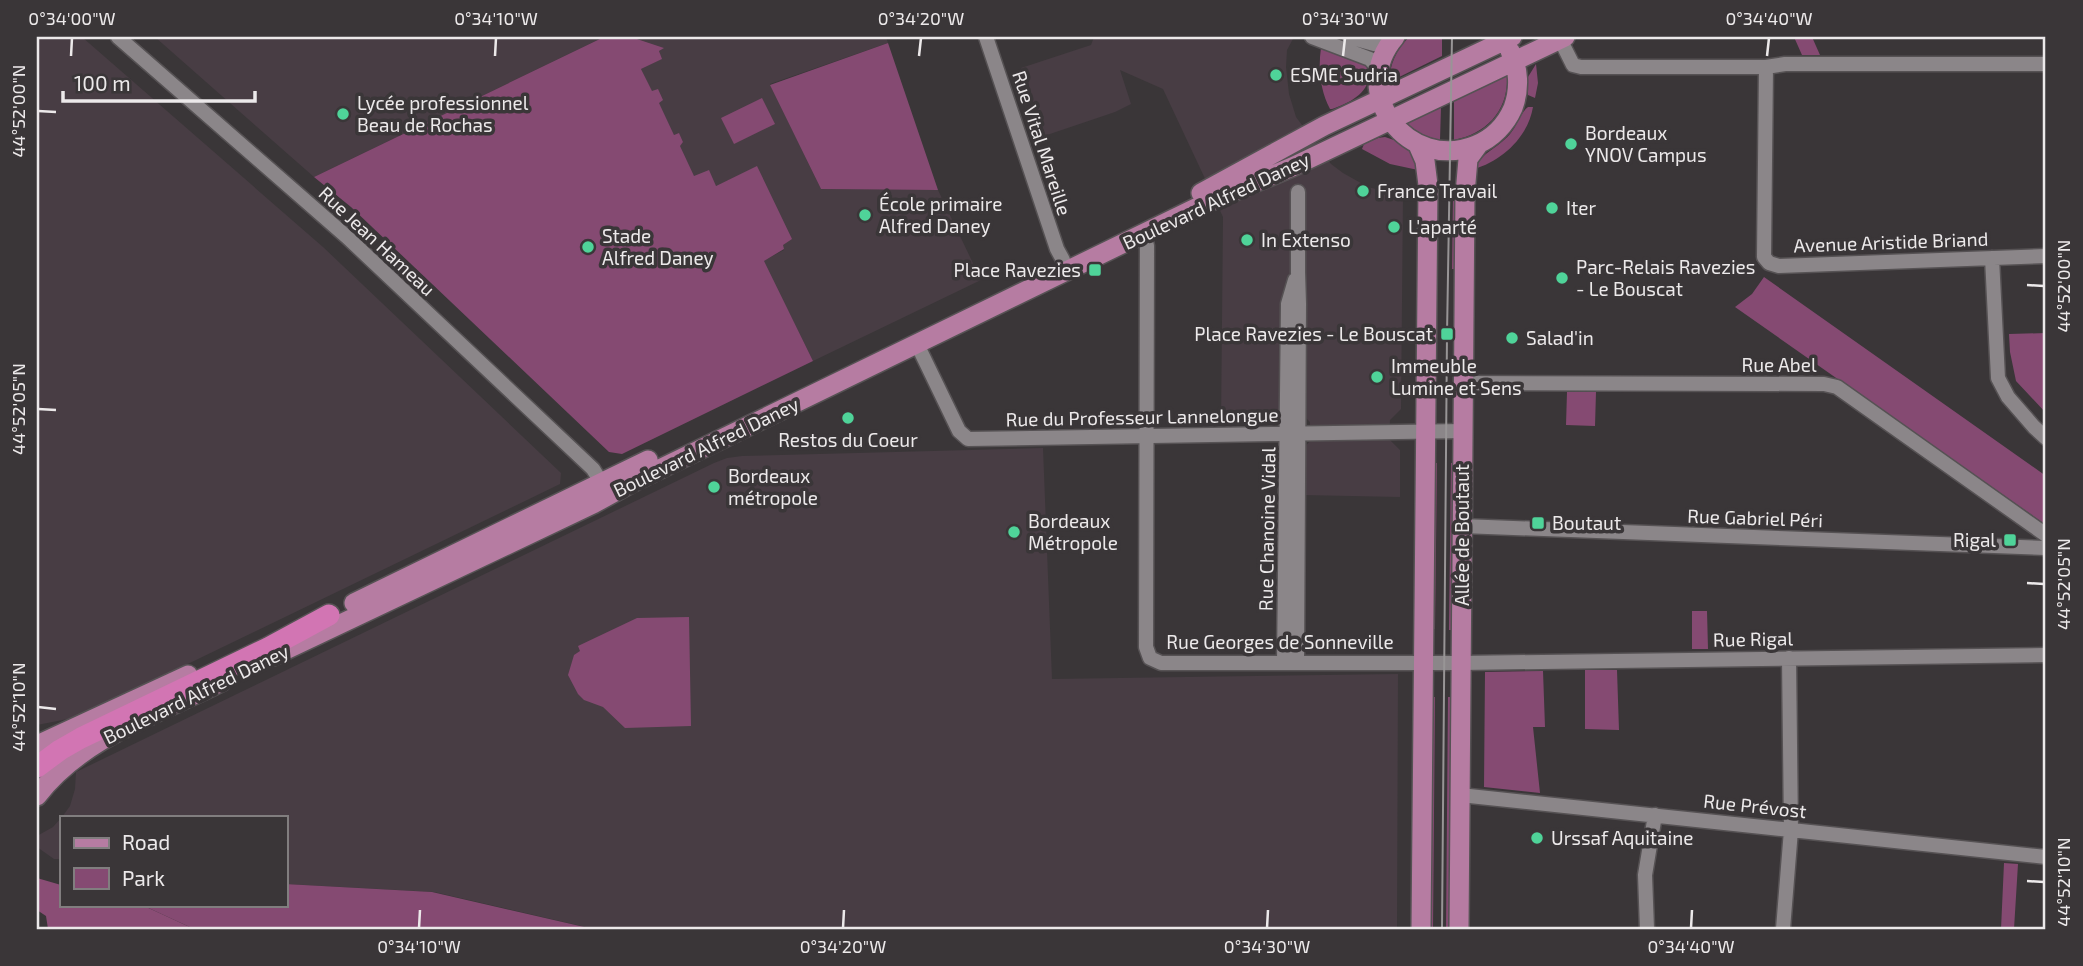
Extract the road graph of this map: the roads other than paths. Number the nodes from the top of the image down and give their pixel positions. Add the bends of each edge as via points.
1 (118, 37) edge
2 (986, 37) edge
3 (1312, 37) edge
4 (1349, 37) edge
5 (1506, 38) edge
6 (1562, 38) edge
7 (1393, 39) edge
8 (1515, 60) junction
9 (2046, 64) edge
10 (1766, 67) junction
11 (1379, 69) junction
12 (1380, 99) junction
13 (1389, 119) junction
14 (1479, 144) junction
15 (1418, 145) junction
16 (1298, 192) dead end
17 (1143, 234) junction
18 (2046, 256) edge
19 (1992, 258) junction
20 (1063, 260) junction
21 (916, 344) junction
22 (1464, 383) junction
23 (1425, 431) junction
24 (1463, 431) junction
25 (1293, 433) junction
26 (1147, 436) junction
27 (2046, 438) edge
28 (601, 482) junction
29 (625, 486) junction
30 (1462, 526) junction
31 (2046, 536) edge
32 (2046, 548) edge
33 (470, 563) junction
34 (329, 615) junction
35 (2046, 654) edge
36 (1789, 658) junction
37 (1291, 662) junction
38 (1423, 663) junction
39 (1461, 663) junction
40 (42, 743) edge
41 (37, 767) edge
42 (1460, 795) junction
43 (37, 796) edge
44 (1656, 815) junction
45 (1791, 830) junction
46 (2046, 857) edge
47 (1421, 929) edge
48 (1459, 929) edge
49 (1647, 929) edge
50 (1783, 929) edge

1 - 28 street, Rue Jean Hameau via 347,237
2 - 20 street, Rue Vital Mareille
3 - 11 street via 1370,59
4 - 7 street via 1374,44
5 - 8 main road
5 - 12 main road
6 - 8 main road
6 - 10 street via 1573,65 1581,67
7 - 11 main road
8 - 13 main road
8 - 14 main road via 1518,81 1511,113
9 - 10 street
10 - 19 street, Avenue Aristide Briand via 1766,261 1779,266
11 - 12 main road
12 - 13 main road
12 - 20 main road, Boulevard Alfred Daney
13 - 15 main road
13 - 17 main road, Boulevard Alfred Daney
14 - 15 main road via 1450,151
14 - 22 main road, Allée de Boutaut via 1468,159 1465,186
15 - 23 main road, Allée de Boutaut via 1427,170
16 - 25 street, Rue Chanoine Vidal via 1297,272 1287,304
17 - 21 main road, Boulevard Alfred Daney
17 - 26 street via 1147,246
18 - 19 street, Avenue Aristide Briand
19 - 27 street via 1998,378 2008,397
20 - 28 main road, Boulevard Alfred Daney
21 - 26 street, Rue du Professeur Lannelongue via 959,431 968,439
21 - 29 main road, Boulevard Alfred Daney
22 - 24 main road, Allée de Boutaut
22 - 31 street, Rue Abel via 1837,387
23 - 24 street, Rue du Professeur Lannelongue
23 - 25 street, Rue du Professeur Lannelongue
23 - 38 main road, Allée de Boutaut
24 - 30 main road, Allée de Boutaut
25 - 26 street, Rue du Professeur Lannelongue
25 - 37 street, Rue Chanoine Vidal
26 - 37 street, Rue Georges de Sonneville via 1146,647 1150,658 1161,663
28 - 29 street
28 - 33 street via 591,497 500,542
28 - 34 main road, Boulevard Alfred Daney
29 - 33 main road, Boulevard Alfred Daney
30 - 32 street, Rue Gabriel Péri
30 - 39 main road, Allée de Boutaut
33 - 43 main road, Boulevard Alfred Daney via 109,736 60,769
34 - 40 main road, Boulevard Alfred Daney
34 - 41 highway via 81,738
35 - 36 street, Rue Rigal
36 - 39 street, Rue Rigal
36 - 45 street
37 - 38 street, Rue Georges de Sonneville
38 - 39 street, Rue Rigal
38 - 47 main road, Allée de Boutaut
39 - 42 main road, Allée de Boutaut
42 - 44 street, Rue Prévost
42 - 48 main road, Allée de Boutaut
44 - 45 street, Rue Prévost
44 - 49 street via 1645,874
45 - 46 street, Rue Prévost
45 - 50 street

